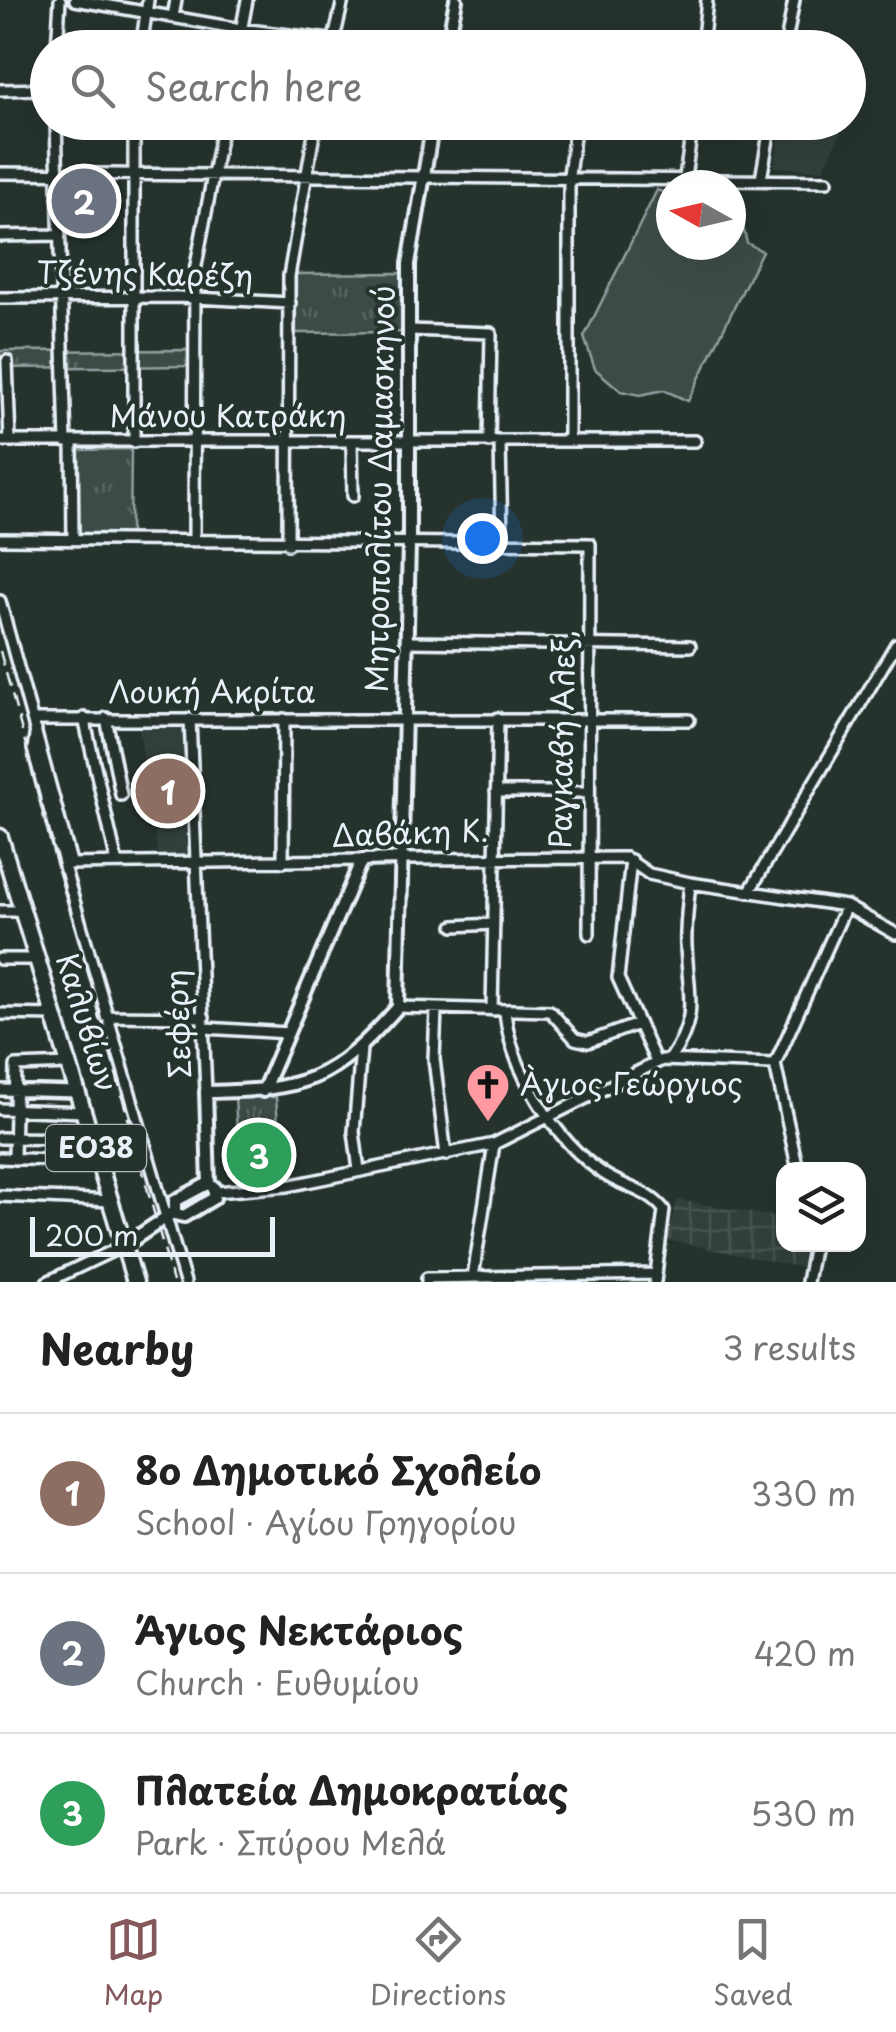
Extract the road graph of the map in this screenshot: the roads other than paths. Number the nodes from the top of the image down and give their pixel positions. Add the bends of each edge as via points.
1 (60, 0) edge
2 (75, 0) edge
3 (148, 0) edge
4 (176, 0) edge
5 (247, 0) edge
6 (342, 0) edge
7 (456, 0) edge
8 (707, 0) edge
9 (794, 0) edge
10 (102, 2) edge
11 (146, 12) junction
12 (173, 17) junction
13 (242, 29) junction
14 (58, 30) edge
15 (144, 30) edge
16 (248, 30) edge
17 (336, 30) edge
18 (450, 30) edge
19 (704, 30) edge
20 (788, 30) edge
21 (30, 89) edge
22 (0, 90) edge
23 (56, 140) edge
24 (134, 140) edge
25 (219, 140) edge
26 (312, 140) edge
27 (430, 140) edge
28 (574, 140) edge
29 (690, 140) edge
30 (768, 140) edge
31 (686, 170) edge
32 (0, 173) edge
33 (57, 173) junction
34 (134, 174) junction
35 (213, 174) junction
36 (305, 174) junction
37 (569, 175) junction
38 (423, 176) junction
39 (656, 177) edge
40 (746, 179) edge
41 (761, 179) junction
42 (827, 181) dead end
43 (60, 235) junction
44 (0, 236) edge
45 (0, 298) edge
46 (62, 298) junction
47 (134, 298) junction
48 (194, 299) junction
49 (290, 302) junction
50 (410, 330) junction
51 (7, 361) dead end
52 (569, 441) junction
53 (695, 441) dead end
54 (5, 442) edge
55 (69, 442) junction
56 (134, 442) junction
57 (193, 442) junction
58 (352, 442) junction
59 (410, 442) junction
60 (494, 442) junction
61 (289, 443) junction
62 (353, 496) dead end
63 (0, 539) edge
64 (73, 539) junction
65 (194, 542) junction
66 (409, 543) junction
67 (502, 543) junction
68 (288, 544) junction
69 (0, 601) edge
70 (408, 642) junction
71 (591, 644) junction
72 (896, 644) edge
73 (690, 646) dead end
74 (589, 717) junction
75 (84, 718) junction
76 (106, 718) junction
77 (190, 718) junction
78 (402, 718) junction
79 (498, 718) junction
80 (284, 719) junction
81 (689, 720) dead end
82 (35, 725) junction
83 (496, 792) junction
84 (587, 792) junction
85 (121, 795) dead end
86 (0, 838) edge
87 (587, 855) junction
88 (493, 856) junction
89 (400, 859) junction
90 (363, 860) junction
91 (630, 860) junction
92 (199, 862) junction
93 (284, 862) junction
94 (68, 863) junction
95 (117, 863) junction
96 (690, 884) junction
97 (749, 892) junction
98 (846, 906) junction
99 (0, 911) edge
100 (23, 911) junction
101 (493, 924) junction
102 (454, 926) dead end
103 (589, 934) dead end
104 (896, 934) edge
105 (0, 959) edge
106 (38, 959) junction
107 (398, 1007) junction
108 (436, 1010) junction
109 (492, 1010) junction
110 (505, 1010) junction
111 (0, 1014) edge
112 (54, 1015) junction
113 (105, 1016) junction
114 (205, 1022) junction
115 (638, 1024) junction
116 (288, 1033) junction
117 (361, 1048) junction
118 (670, 1059) junction
119 (656, 1062) junction
120 (70, 1064) junction
121 (775, 1064) junction
122 (0, 1090) edge
123 (16, 1091) junction
124 (263, 1091) junction
125 (78, 1092) junction
126 (206, 1092) junction
127 (0, 1109) edge
128 (16, 1110) junction
129 (85, 1112) junction
130 (550, 1116) junction
131 (0, 1138) edge
132 (16, 1138) junction
133 (94, 1139) junction
134 (494, 1144) junction
135 (446, 1155) junction
136 (0, 1158) edge
137 (14, 1159) junction
138 (100, 1162) junction
139 (796, 1162) edge
140 (358, 1170) junction
141 (212, 1188) junction
142 (0, 1196) edge
143 (113, 1201) junction
144 (170, 1215) junction
145 (125, 1245) junction
146 (813, 1252) edge
147 (473, 1277) junction
148 (655, 1278) edge
149 (427, 1280) edge
150 (185, 1281) edge
151 (50, 1282) edge
152 (134, 1282) edge
153 (194, 1282) edge
154 (808, 1282) edge

1 - 14 street
2 - 10 street
3 - 11 street
4 - 12 street
5 - 13 street
6 - 17 street
7 - 18 street
8 - 19 street
9 - 20 street
10 - 11 street
11 - 12 street
11 - 15 street
12 - 13 street
13 - 16 street
21 - 22 street
23 - 33 street
24 - 34 street
25 - 35 street
26 - 36 street
27 - 38 street, Μητροπολίτου Δαμασκηνού
28 - 37 street
29 - 31 street
30 - 41 street
32 - 33 street
33 - 34 street
33 - 43 street
34 - 35 street
34 - 47 street
35 - 36 street
35 - 48 street
36 - 38 street
36 - 49 street
37 - 38 street
37 - 39 street
37 - 52 street
38 - 50 street, Μητροπολίτου Δαμασκηνού via 409,255
40 - 41 street
41 - 42 street
43 - 44 street
43 - 46 street
45 - 46 street, Τζένης Καρέζη
46 - 47 street, Τζένης Καρέζη
46 - 55 street
47 - 48 street, Τζένης Καρέζη
47 - 56 street
48 - 49 street, Τζένης Καρέζη
48 - 57 street
49 - 61 street
50 - 59 street, Μητροπολίτου Δαμασκηνού
50 - 60 street via 491,333
51 - 54 street
52 - 53 street, Μάνου Κατράκη
52 - 60 street, Μάνου Κατράκη
54 - 55 street, Μάνου Κατράκη
55 - 56 street, Μάνου Κατράκη
55 - 64 street
56 - 57 street, Μάνου Κατράκη
57 - 61 street, Μάνου Κατράκη
57 - 65 street
58 - 59 street, Μάνου Κατράκη
58 - 61 street, Μάνου Κατράκη
58 - 62 street
59 - 60 street, Μάνου Κατράκη
59 - 66 street, Μητροπολίτου Δαμασκηνού
60 - 67 street
61 - 68 street
63 - 64 street
64 - 65 street
65 - 68 street
66 - 67 street
66 - 68 street
66 - 70 street, Μητροπολίτου Δαμασκηνού
67 - 71 street, Ραγκαβή Αλεξ, via 590,544
69 - 82 street
70 - 71 street
70 - 78 street, Μητροπολίτου Δαμασκηνού
71 - 73 street
71 - 74 street, Ραγκαβή Αλεξ,
72 - 97 street
74 - 79 street, Λουκή Ακρίτα
74 - 81 street, Λουκή Ακρίτα
74 - 84 street, Ραγκαβή Αλεξ,
75 - 76 street, Λουκή Ακρίτα
75 - 82 street, Λουκή Ακρίτα
75 - 95 street
76 - 77 street, Λουκή Ακρίτα
76 - 85 street
77 - 80 street, Λουκή Ακρίτα
77 - 92 street, Σεφέρη
78 - 79 street, Λουκή Ακρίτα
78 - 80 street, Λουκή Ακρίτα
78 - 89 street, Μητροπολίτου Δαμασκηνού
79 - 83 street
80 - 93 street
82 - 94 street
83 - 84 street
83 - 88 street
84 - 87 street, Ραγκαβή Αλεξ,
86 - 100 main road, Καλυβίων / ΕΟ38
87 - 88 street, Δαβάκη Κ.
87 - 91 street, Δαβάκη Κ.
87 - 103 street, Ραγκαβή Αλεξ,
88 - 89 street, Δαβάκη Κ.
88 - 101 street
89 - 90 street, Δαβάκη Κ.
89 - 107 street, Μητροπολίτου Δαμασκηνού
90 - 93 street, Δαβάκη Κ.
90 - 116 street
91 - 96 street, Δαβάκη Κ. via 648,874
91 - 115 street via 618,978
92 - 93 street, Δαβάκη Κ.
92 - 95 street, Δαβάκη Κ.
92 - 114 street, Σεφέρη
94 - 95 street, Δαβάκη Κ.
94 - 113 street
96 - 97 street, Δαβάκη Κ.
96 - 118 street via 691,1011
97 - 98 street, Δαβάκη Κ.
98 - 104 street
98 - 121 street
99 - 100 street
100 - 106 main road, Καλυβίων / ΕΟ38
101 - 102 street
101 - 109 street
105 - 106 street
106 - 112 main road, Καλυβίων / ΕΟ38
107 - 108 street
107 - 117 street
108 - 109 street
108 - 135 street via 434,1059
109 - 110 street
110 - 115 street via 550,1011 575,1039 588,1042
110 - 130 street via 514,1052
111 - 112 street
112 - 120 main road, Καλυβίων / ΕΟ38
113 - 114 street
113 - 144 street
114 - 116 street
114 - 126 street, Σεφέρη
115 - 119 street
116 - 124 street
117 - 124 street via 291,1087
117 - 140 street
118 - 119 street
118 - 121 street
119 - 130 street
120 - 123 street via 17,1064
120 - 125 main road, Καλυβίων / ΕΟ38
121 - 139 street
122 - 123 street
123 - 125 street
123 - 128 street
124 - 126 street
125 - 129 main road, Καλυβίων / ΕΟ38
126 - 141 street, Σεφέρη
127 - 128 street
128 - 129 street
128 - 132 street
129 - 133 main road, Καλυβίων / ΕΟ38
130 - 134 street
130 - 148 street via 604,1174 664,1210
131 - 132 street
132 - 133 street
132 - 137 street
133 - 138 main road, Καλυβίων / ΕΟ38
134 - 135 street
134 - 147 street
135 - 140 street
136 - 137 street
137 - 138 street
138 - 143 main road, Καλυβίων / ΕΟ38
140 - 141 street via 257,1190
141 - 144 street via 186,1215
141 - 144 street via 175,1202
142 - 143 street
143 - 145 main road, Καλυβίων / ΕΟ38
144 - 145 street
144 - 150 street
145 - 151 street
145 - 152 main road, Καλυβίων / ΕΟ38
146 - 154 street
147 - 148 street
147 - 149 street
150 - 153 street

